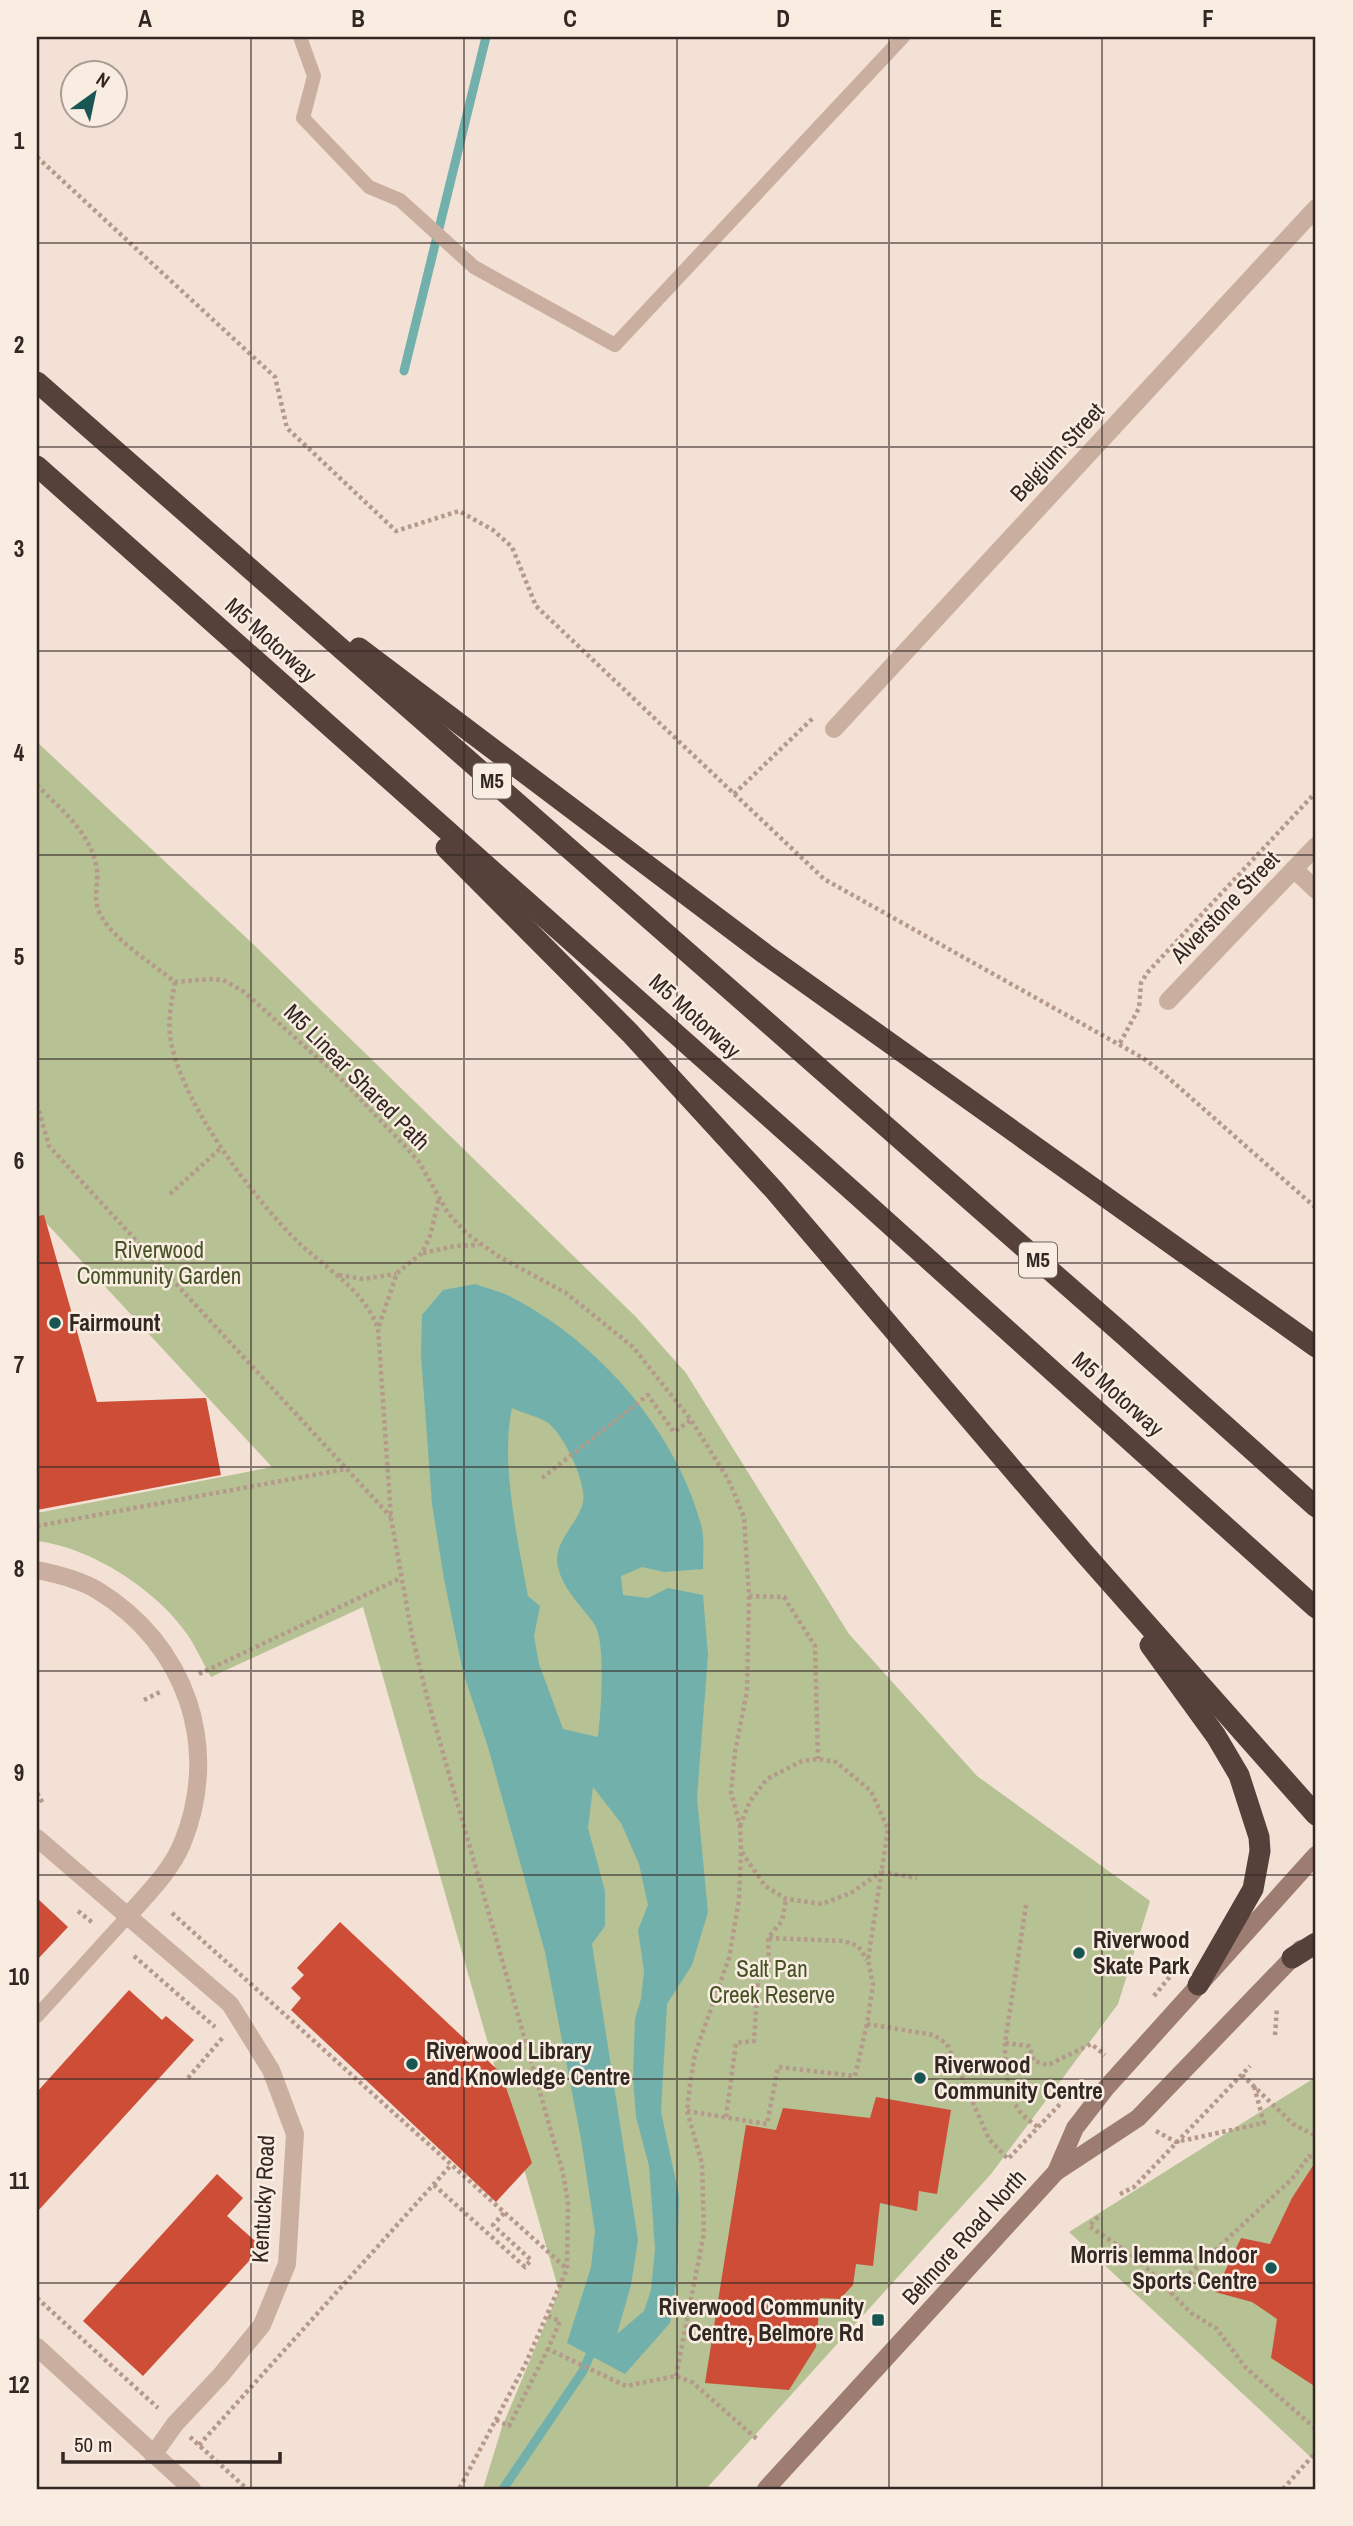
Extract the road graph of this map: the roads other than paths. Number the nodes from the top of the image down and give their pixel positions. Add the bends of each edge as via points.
1 (300, 37) edge
2 (903, 37) edge
3 (1316, 208) edge
4 (37, 382) edge
5 (37, 466) edge
6 (226, 547) junction
7 (307, 707) junction
8 (834, 729) road end
9 (1316, 846) edge
10 (1294, 869) junction
11 (1316, 890) edge
12 (1168, 1001) dead end
13 (1316, 1347) edge
14 (1316, 1507) edge
15 (1084, 1552) junction
16 (37, 1570) edge
17 (1316, 1608) edge
18 (1316, 1815) edge
19 (37, 1838) edge
20 (1316, 1855) edge
21 (128, 1916) junction
22 (1316, 1934) edge
23 (1316, 1943) edge
24 (1292, 1958) junction
25 (1198, 1986) junction
26 (37, 2016) edge
27 (1056, 2172) junction
28 (37, 2347) edge
29 (153, 2455) junction
30 (192, 2489) edge
31 (766, 2489) edge

1 - 2 lane via 314,76 303,118 369,187 400,200 474,267 615,345
3 - 8 street, Belgium Street
4 - 6 highway, M5 Motorway / M5
5 - 7 highway, M5 Motorway
6 - 13 highway via 765,954
6 - 14 highway, M5 Motorway / M5
7 - 15 highway via 711,1122
7 - 17 highway, M5 Motorway
9 - 10 street, Alverstone Street
10 - 11 street
10 - 12 street, Alverstone Street
15 - 18 highway
15 - 25 highway via 1216,1736 1239,1775 1259,1837 1253,1889
16 - 21 street via 95,1589 122,1608 163,1649 192,1710 199,1766 189,1823 170,1866
19 - 21 street, Kentucky Road
20 - 25 main road, Belmore Road North
21 - 26 lane
21 - 29 street, Kentucky Road via 230,2004 271,2070 295,2134 288,2264 262,2325
22 - 24 main road, Belmore Road North
23 - 24 highway
24 - 27 main road, Belmore Road North via 1138,2118
25 - 27 main road, Belmore Road North via 1075,2128
27 - 31 main road, Belmore Road North
28 - 29 street
29 - 30 street

